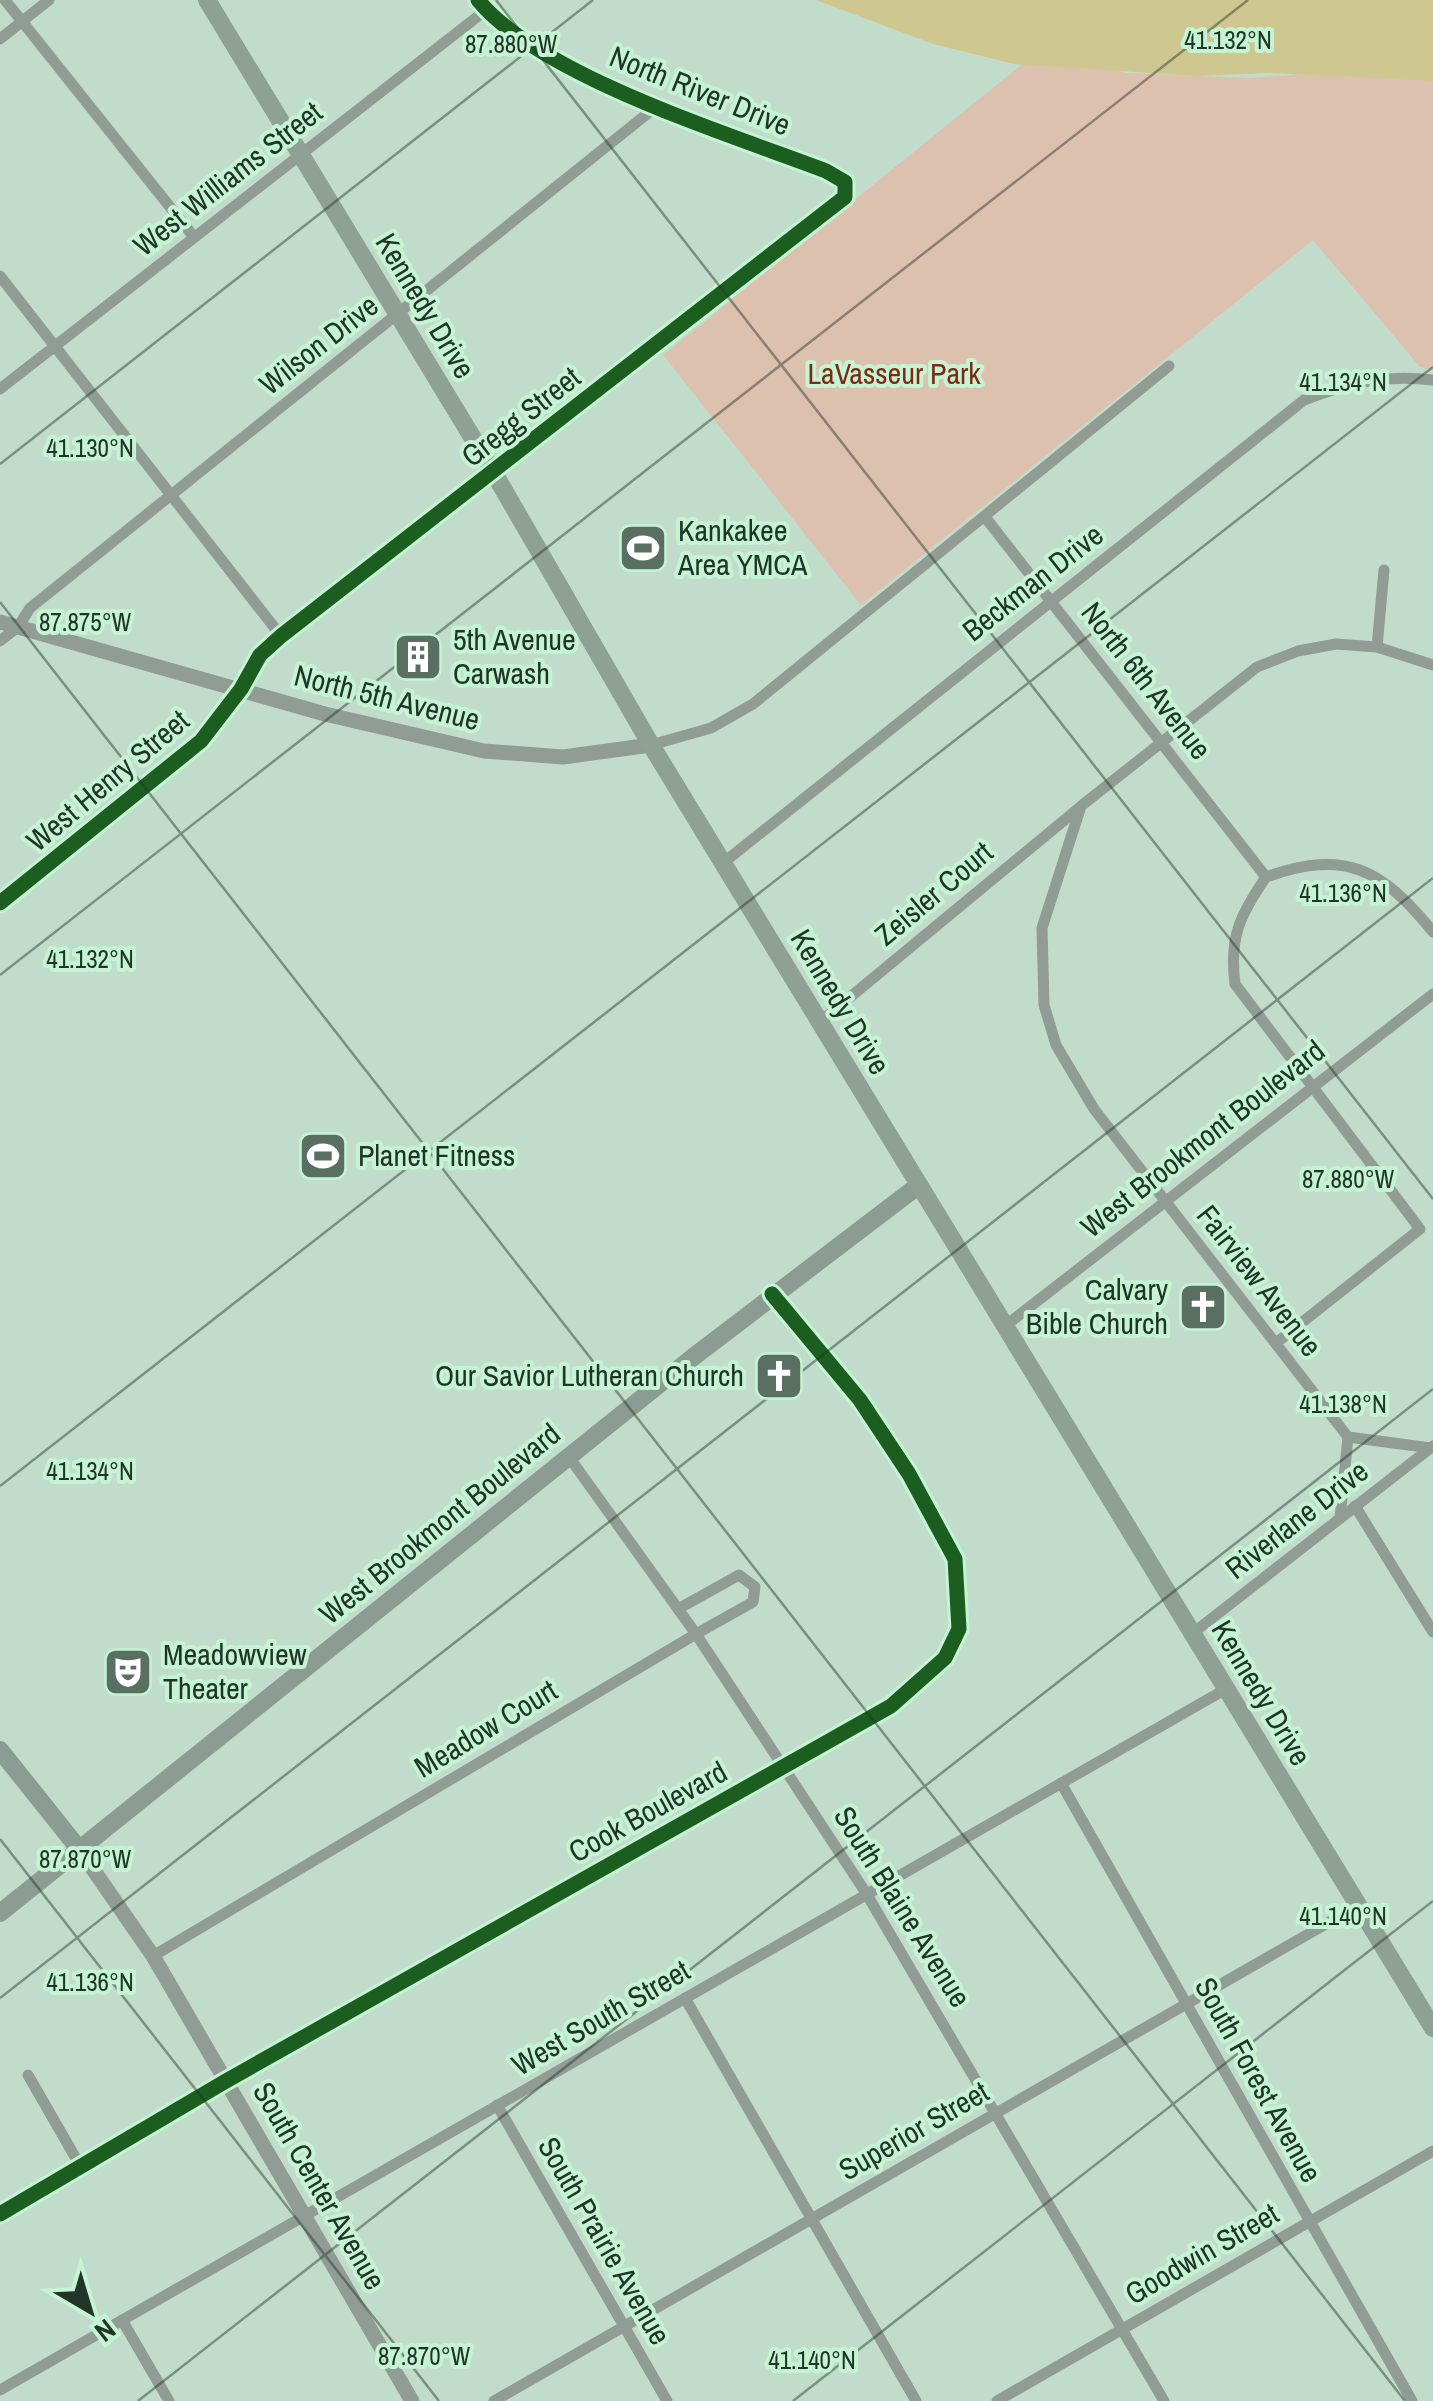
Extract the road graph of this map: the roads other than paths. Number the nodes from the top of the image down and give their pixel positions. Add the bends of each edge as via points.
1 (5, 0) edge
2 (49, 0) edge
3 (207, 0) edge
4 (482, 5) edge
5 (22, 22) junction
6 (0, 38) edge
7 (657, 106) junction
8 (301, 154) junction
9 (844, 197) joint
10 (194, 238) junction
11 (0, 276) edge
12 (398, 315) junction
13 (55, 346) junction
14 (1170, 366) dead end
15 (1433, 380) edge
16 (0, 388) edge
17 (494, 473) junction
18 (169, 496) junction
19 (985, 517) junction
20 (1384, 570) dead end
21 (1052, 600) junction
22 (0, 622) edge
23 (18, 627) junction
24 (282, 636) junction
25 (0, 642) edge
26 (1377, 646) junction
27 (1433, 665) edge
28 (241, 689) junction
29 (1160, 740) junction
30 (651, 744) junction
31 (1081, 806) junction
32 (723, 862) junction
33 (1266, 877) junction
34 (0, 903) edge
35 (1433, 932) edge
36 (1433, 994) edge
37 (820, 1022) junction
38 (1315, 1087) junction
39 (919, 1185) junction
40 (1168, 1204) junction
41 (772, 1294) junction
42 (1005, 1326) junction
43 (1276, 1343) junction
44 (1348, 1436) junction
45 (1432, 1447) edge
46 (569, 1456) junction
47 (1356, 1506) junction
48 (1340, 1518) junction
49 (678, 1609) junction
50 (1433, 1632) edge
51 (696, 1634) junction
52 (1192, 1634) junction
53 (1226, 1689) junction
54 (0, 1750) edge
55 (785, 1766) junction
56 (1061, 1783) junction
57 (79, 1849) junction
58 (866, 1893) junction
59 (1359, 1905) junction
60 (0, 1913) edge
61 (153, 1956) junction
62 (685, 1998) junction
63 (1186, 2004) junction
64 (1431, 2020) edge
65 (28, 2075) dead end
66 (226, 2081) junction
67 (498, 2106) junction
68 (998, 2112) junction
69 (1433, 2151) edge
70 (82, 2168) junction
71 (0, 2214) edge
72 (304, 2216) junction
73 (812, 2219) junction
74 (1309, 2222) junction
75 (122, 2320) junction
76 (624, 2326) junction
77 (1123, 2328) junction
78 (0, 2390) edge
79 (169, 2401) edge
80 (412, 2401) edge
81 (494, 2401) edge
82 (667, 2401) edge
83 (916, 2401) edge
84 (996, 2401) edge
85 (1164, 2401) edge
86 (1412, 2401) edge

1 - 5 street
2 - 5 street
3 - 8 main road, Kennedy Drive
4 - 7 street, North River Drive via 510,33
4 - 8 street, West Williams Street
5 - 6 street
5 - 10 street
7 - 9 street, North River Drive via 826,172 845,182
7 - 12 street, Wilson Drive
8 - 10 street, West Williams Street
8 - 12 main road, Kennedy Drive
9 - 17 street, Gregg Street
10 - 13 street, West Williams Street
11 - 13 street
12 - 17 main road, Kennedy Drive
12 - 18 street, Wilson Drive
13 - 16 street, West Williams Street
13 - 18 street
14 - 19 street
15 - 21 street, Beckman Drive via 1391,375 1304,400
17 - 24 street, Gregg Street
17 - 30 main road, Kennedy Drive
18 - 23 street, Wilson Drive via 30,608
18 - 24 street
19 - 21 street, North 6th Avenue
19 - 30 street via 732,718
20 - 26 street
21 - 29 street, North 6th Avenue
21 - 32 street, Beckman Drive
22 - 23 street, North 5th Avenue
23 - 25 street, Wilson Drive
23 - 28 street, North 5th Avenue
24 - 28 street, Gregg Street via 260,655
26 - 27 street, Zeisler Court
26 - 29 street, Zeisler Court via 1336,644 1256,667
28 - 30 street, North 5th Avenue via 484,751 563,757
28 - 34 street, West Henry Street via 200,740
29 - 31 street, Zeisler Court
29 - 33 street, North 6th Avenue
30 - 32 main road, Kennedy Drive
31 - 37 street, Zeisler Court
31 - 40 street, Fairview Avenue via 1042,928 1044,1005 1056,1045 1094,1109
32 - 37 main road, Kennedy Drive
33 - 35 street via 1308,862 1352,864 1394,891
33 - 38 street via 1243,910 1231,952 1235,984
36 - 38 street, West Brookmont Boulevard
37 - 39 main road, Kennedy Drive
38 - 40 street, West Brookmont Boulevard
38 - 43 street via 1420,1229
39 - 41 main road, West Brookmont Boulevard
39 - 42 main road, Kennedy Drive
40 - 42 street, West Brookmont Boulevard
40 - 43 street, Fairview Avenue
41 - 46 main road, West Brookmont Boulevard
41 - 55 street, Cook Boulevard via 860,1400 909,1474 955,1559 960,1594 959,1629 945,1658 920,1684
42 - 52 main road, Kennedy Drive
43 - 44 street, Fairview Avenue
44 - 45 street
44 - 48 street
45 - 47 street, Riverlane Drive
46 - 49 street, South Blaine Avenue
46 - 57 main road, West Brookmont Boulevard
47 - 48 street, Riverlane Drive
47 - 50 street
48 - 52 street, Riverlane Drive
49 - 51 street, South Blaine Avenue
49 - 51 street, Meadow Court via 740,1574 755,1586 753,1602 743,1611
51 - 55 street, South Blaine Avenue
51 - 61 street, Meadow Court
52 - 53 main road, Kennedy Drive
53 - 56 street, West South Street
53 - 59 main road, Kennedy Drive
54 - 57 main road
55 - 58 street, South Blaine Avenue
55 - 66 street, Cook Boulevard
56 - 58 street, West South Street
56 - 63 street, South Forest Avenue
57 - 60 main road, West Brookmont Boulevard
57 - 61 street, South Center Avenue
58 - 62 street, West South Street
58 - 68 street, South Blaine Avenue
59 - 63 street, Superior Street
59 - 64 main road, Kennedy Drive
61 - 66 street, South Center Avenue
62 - 67 street, West South Street
62 - 73 street
63 - 68 street, Superior Street
63 - 74 street, South Forest Avenue
65 - 70 street
66 - 70 street, Cook Boulevard
66 - 72 street, South Center Avenue
67 - 72 street, West South Street
67 - 76 street, South Prairie Avenue
68 - 73 street, Superior Street
68 - 77 street, South Blaine Avenue
69 - 74 street, Goodwin Street
70 - 71 street, Cook Boulevard
72 - 75 street, West South Street
72 - 80 street, South Center Avenue
73 - 76 street, Superior Street
73 - 83 street
74 - 77 street, Goodwin Street
74 - 86 street, South Forest Avenue
75 - 78 street, West South Street
75 - 79 street
76 - 81 street, Superior Street
76 - 82 street, South Prairie Avenue
77 - 84 street, Goodwin Street
77 - 85 street, South Blaine Avenue

